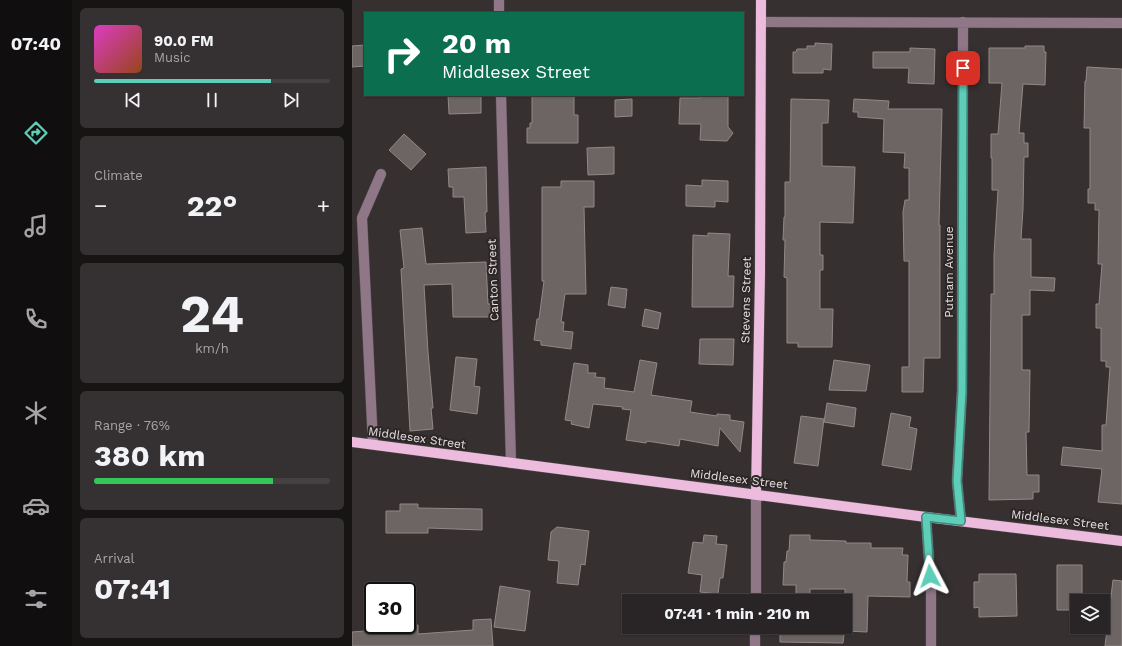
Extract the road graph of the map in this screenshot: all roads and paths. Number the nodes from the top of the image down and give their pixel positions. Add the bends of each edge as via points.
1 (499, 0) edge
2 (761, 0) edge
3 (499, 12) edge
4 (761, 22) junction
5 (963, 22) junction
6 (1122, 23) edge
7 (501, 96) edge
8 (381, 174) dead end
9 (352, 442) edge
10 (373, 444) junction
11 (511, 463) junction
12 (756, 494) junction
13 (926, 517) junction
14 (961, 521) junction
15 (1122, 541) edge
16 (756, 594) edge
17 (755, 634) edge
18 (755, 646) edge
19 (932, 646) edge

1 - 3 street
2 - 4 main road, Stevens Street
4 - 5 street
4 - 12 main road, Stevens Street
5 - 6 street
5 - 14 street, Putnam Avenue via 962,391 957,481
7 - 11 street, Canton Street
8 - 10 street via 362,218
9 - 10 main road, Middlesex Street
10 - 11 main road, Middlesex Street
11 - 12 main road, Middlesex Street
12 - 13 main road, Middlesex Street
12 - 16 street, Stevens Street
13 - 14 main road, Middlesex Street
13 - 19 street
14 - 15 main road, Middlesex Street
17 - 18 street

